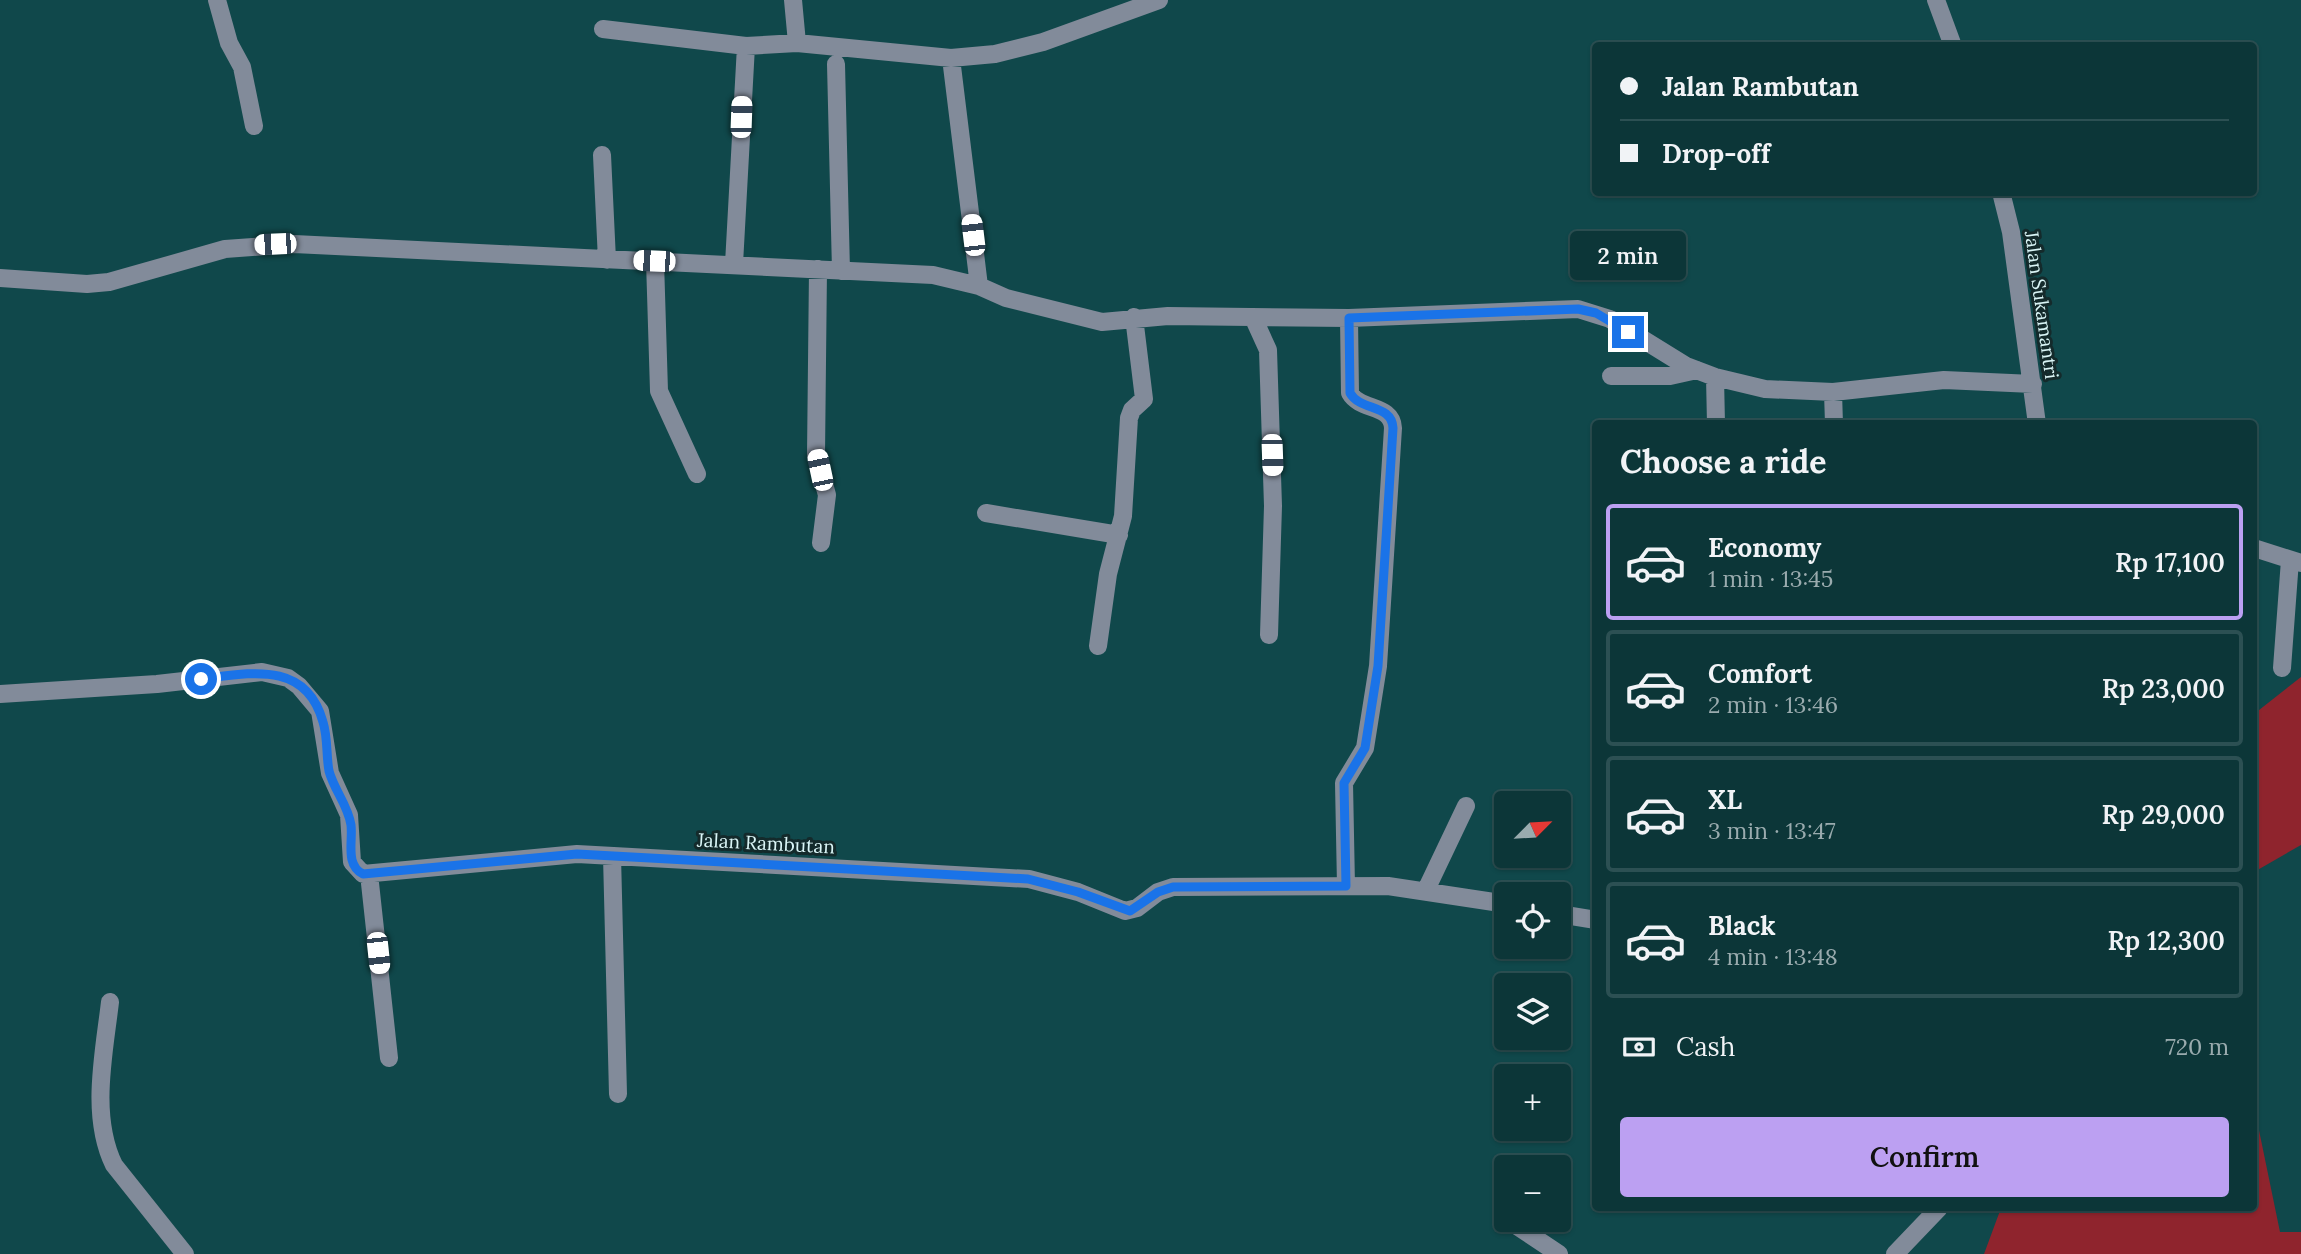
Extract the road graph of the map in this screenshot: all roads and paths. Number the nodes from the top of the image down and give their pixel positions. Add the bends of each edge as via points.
1 (217, 0) edge
2 (793, 0) edge
3 (1160, 0) edge
4 (1936, 0) edge
5 (603, 29) dead end
6 (1952, 42) edge
7 (797, 43) junction
8 (746, 46) junction
9 (951, 58) junction
10 (836, 64) dead end
11 (254, 126) dead end
12 (602, 155) dead end
13 (2002, 196) edge
14 (607, 260) junction
15 (654, 261) junction
16 (734, 264) junction
17 (818, 269) junction
18 (841, 271) junction
19 (0, 278) edge
20 (979, 286) junction
21 (1134, 317) junction
22 (1253, 317) junction
23 (1349, 318) junction
24 (1697, 370) junction
25 (1611, 376) dead end
26 (1715, 377) junction
27 (2033, 384) junction
28 (1833, 392) junction
29 (1716, 420) edge
30 (1834, 420) edge
31 (2037, 420) edge
32 (697, 474) dead end
33 (986, 513) dead end
34 (1119, 534) junction
35 (821, 543) dead end
36 (2257, 549) edge
37 (2296, 561) edge
38 (1269, 635) dead end
39 (1098, 646) dead end
40 (2282, 668) dead end
41 (0, 694) edge
42 (1466, 806) dead end
43 (612, 856) junction
44 (369, 874) junction
45 (1346, 886) junction
46 (1426, 890) junction
47 (1494, 902) edge
48 (1571, 916) edge
49 (1592, 919) edge
50 (110, 1002) dead end
51 (389, 1058) dead end
52 (618, 1094) dead end
53 (1936, 1211) edge
54 (1526, 1232) edge
55 (185, 1254) edge
56 (1559, 1254) edge
57 (1895, 1254) edge

1 - 11 street via 229,43 242,67
2 - 7 street
3 - 9 street via 1030,46
4 - 6 street
5 - 8 street
7 - 8 street
7 - 9 street
8 - 16 street
9 - 20 street
10 - 18 street
12 - 14 street
13 - 27 street, Jalan Sukamantri
14 - 15 street
14 - 19 street via 257,245 225,249 109,282
15 - 16 street
15 - 32 street via 659,391
16 - 17 street
17 - 18 street
17 - 35 street via 816,454 827,495
18 - 20 street via 933,275
20 - 21 street via 1006,298 1090,320
21 - 22 street
21 - 34 street via 1144,399 1129,418
22 - 23 street
22 - 38 street via 1268,350 1273,506
23 - 24 street via 1578,309 1610,320
23 - 45 street via 1350,393 1355,400 1386,413 1393,428 1378,666 1365,748 1344,783
24 - 25 street via 1670,376
24 - 26 street
26 - 28 street via 1765,389
26 - 29 street
27 - 28 street via 1944,380
27 - 31 street, Jalan Sukamantri
28 - 30 street
33 - 34 street
34 - 39 street
36 - 37 street
37 - 40 street
41 - 44 street via 275,673 299,686 320,711 330,773 349,816 352,862 358,872
42 - 46 street
43 - 44 street, Jalan Rambutan via 551,855
43 - 45 street, Jalan Rambutan via 1028,879 1130,911 1173,887
43 - 52 street
44 - 51 street
45 - 46 street, Jalan Rambutan
46 - 47 street, Jalan Rambutan
48 - 49 street
50 - 55 street via 100,1118 108,1152
53 - 57 street
54 - 56 street

